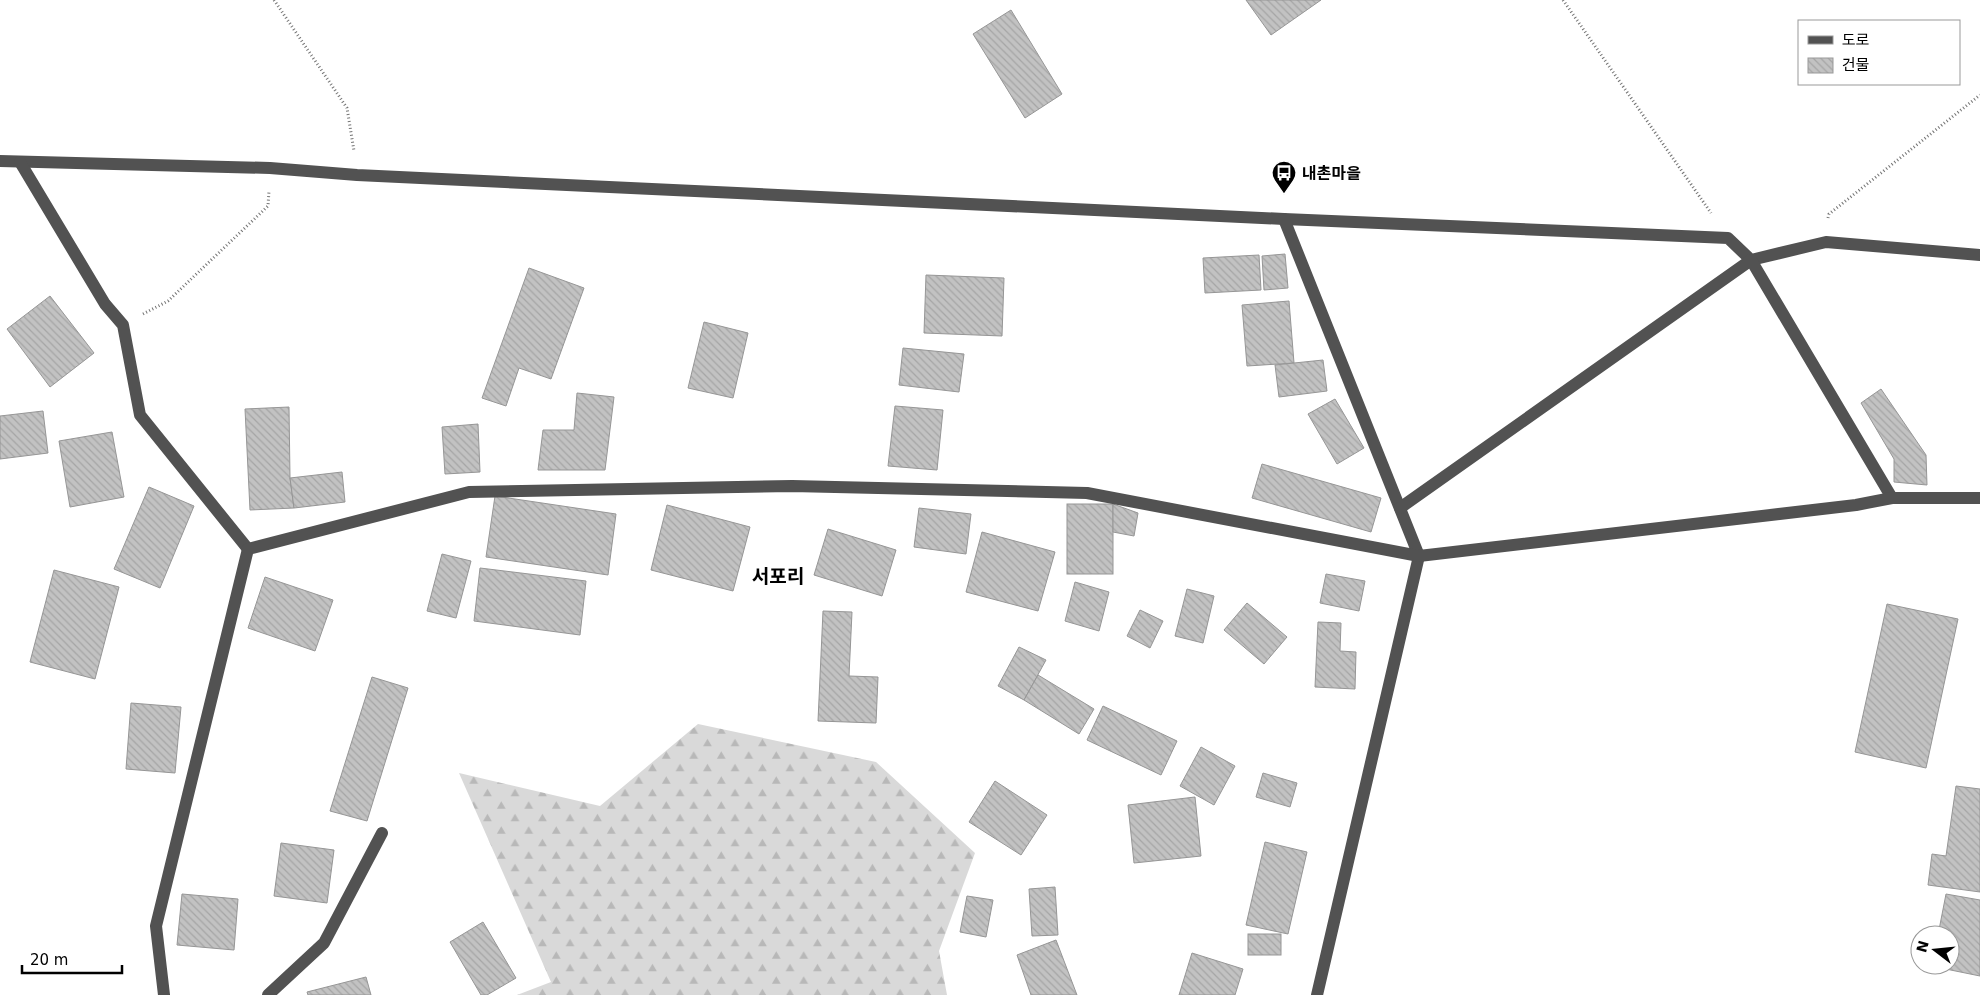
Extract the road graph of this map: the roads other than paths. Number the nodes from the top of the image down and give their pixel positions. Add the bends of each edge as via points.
1 (0, 161) edge
2 (20, 162) junction
3 (1284, 219) junction
4 (1980, 255) edge
5 (1750, 260) junction
6 (1892, 498) junction
7 (1980, 498) edge
8 (1400, 508) junction
9 (248, 549) junction
10 (1419, 556) junction
11 (382, 833) dead end
12 (164, 995) edge
13 (268, 995) edge
14 (1317, 995) edge

1 - 2 street
2 - 3 street via 270,168 358,175
2 - 9 street via 105,304 123,325 140,415
3 - 5 street via 1728,238
3 - 8 street
4 - 5 street via 1826,242
5 - 6 street
5 - 8 street
6 - 7 street
6 - 10 street via 1856,505
8 - 10 street
9 - 10 street via 469,492 792,486 1087,493
9 - 12 street via 156,926
10 - 14 street
11 - 13 street via 324,943

